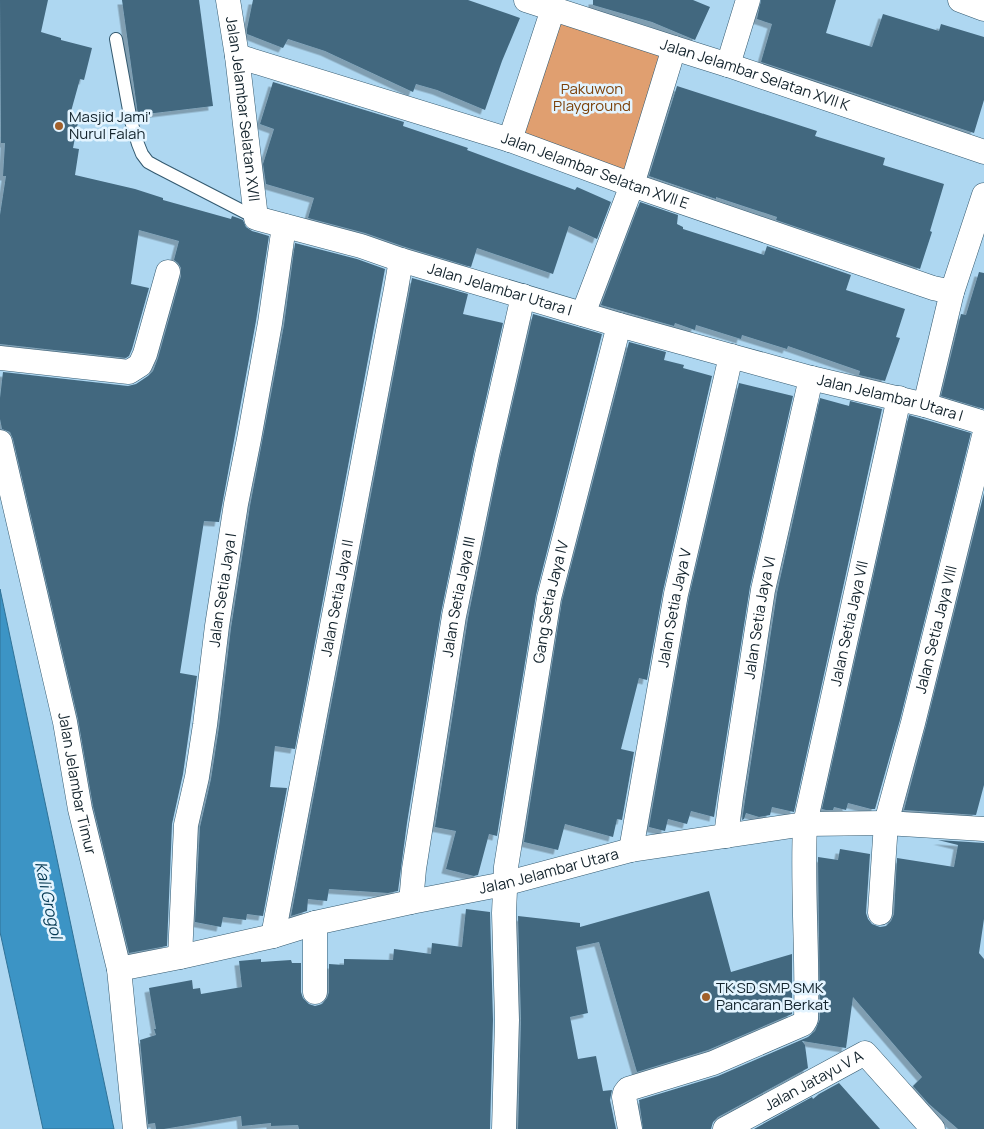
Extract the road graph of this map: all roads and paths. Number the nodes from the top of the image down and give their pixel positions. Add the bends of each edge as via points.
1 (228, 0) edge
2 (526, 0) edge
3 (748, 0) edge
4 (960, 0) edge
5 (553, 5) edge
6 (984, 9) edge
7 (116, 39) dead end
8 (674, 48) junction
9 (237, 56) junction
10 (728, 65) junction
11 (510, 140) junction
12 (984, 152) edge
13 (632, 185) junction
14 (984, 195) edge
15 (256, 218) junction
16 (284, 226) junction
17 (401, 260) junction
18 (168, 272) dead end
19 (952, 292) junction
20 (522, 296) junction
21 (583, 314) junction
22 (619, 325) junction
23 (0, 358) edge
24 (730, 361) junction
25 (811, 378) junction
26 (899, 398) junction
27 (925, 405) junction
28 (984, 423) edge
29 (984, 436) edge
30 (0, 442) edge
31 (982, 822) edge
32 (886, 823) junction
33 (805, 824) junction
34 (726, 836) junction
35 (630, 850) junction
36 (504, 884) junction
37 (411, 902) junction
38 (880, 913) dead end
39 (315, 923) junction
40 (273, 936) junction
41 (180, 957) junction
42 (120, 969) junction
43 (315, 992) dead end
44 (135, 1129) edge
45 (504, 1129) edge
46 (630, 1129) edge
47 (725, 1129) edge
48 (933, 1129) edge

1 - 9 street, Jalan Jelambar Selatan XVII
2 - 5 street, Jalan Jelambar Selatan XVII K
3 - 10 street
4 - 6 street
5 - 8 street, Jalan Jelambar Selatan XVII K
5 - 11 street
7 - 15 lane, Jalan Jelambar Utara I via 131,121 148,162
8 - 10 street, Jalan Jelambar Selatan XVII K
8 - 13 street
9 - 11 street, Jalan Jelambar Selatan XVII E
9 - 15 street, Jalan Jelambar Selatan XVII
10 - 12 street, Jalan Jelambar Selatan XVII K
11 - 13 street, Jalan Jelambar Selatan XVII E
13 - 19 street, Jalan Jelambar Selatan XVII E
13 - 21 street
14 - 19 street
15 - 16 street, Jalan Jelambar Utara I
16 - 17 street, Jalan Jelambar Utara I
16 - 41 street, Jalan Setia Jaya I via 270,323 233,523 197,777 186,825
17 - 20 street, Jalan Jelambar Utara I
17 - 40 street, Jalan Setia Jaya II
18 - 23 street via 145,354 140,365 130,372
19 - 27 street
20 - 21 street, Jalan Jelambar Utara I
20 - 37 street, Jalan Setia Jaya III via 454,616
21 - 22 street, Jalan Jelambar Utara I
22 - 24 street, Jalan Jelambar Utara I
22 - 36 street, Gang Setia Jaya IV via 549,598
24 - 25 street, Jalan Jelambar Utara I
24 - 35 street, Jalan Setia Jaya V via 676,594
25 - 26 street, Jalan Jelambar Utara I
25 - 34 street, Jalan Setia Jaya VI via 763,590
26 - 27 street, Jalan Jelambar Utara I
26 - 33 street, Jalan Setia Jaya VII
27 - 28 street, Jalan Jelambar Utara I
29 - 32 street, Jalan Setia Jaya VIII
30 - 42 street, Jalan Jelambar Timur via 65,722 80,809
31 - 32 street, Jalan Jelambar Utara
32 - 33 street, Jalan Jelambar Utara
32 - 38 street, Jalan Setia Jaya VIII
33 - 34 street, Jalan Jelambar Utara
33 - 46 street, Jalan Setia Jaya VII via 806,1019 803,1024 713,1063 628,1089 624,1097
34 - 35 street, Jalan Jelambar Utara
35 - 36 street, Jalan Jelambar Utara
36 - 37 street, Jalan Jelambar Utara
36 - 45 street, Gang Setia Jaya IV via 507,1020
37 - 39 street, Jalan Jelambar Utara
39 - 40 street, Jalan Jelambar Utara
39 - 43 street
40 - 41 street, Jalan Jelambar Utara
41 - 42 street, Jalan Jelambar Utara
42 - 44 street, Jalan Jelambar Timur
47 - 48 street, Jalan Jatayu V A via 865,1052

